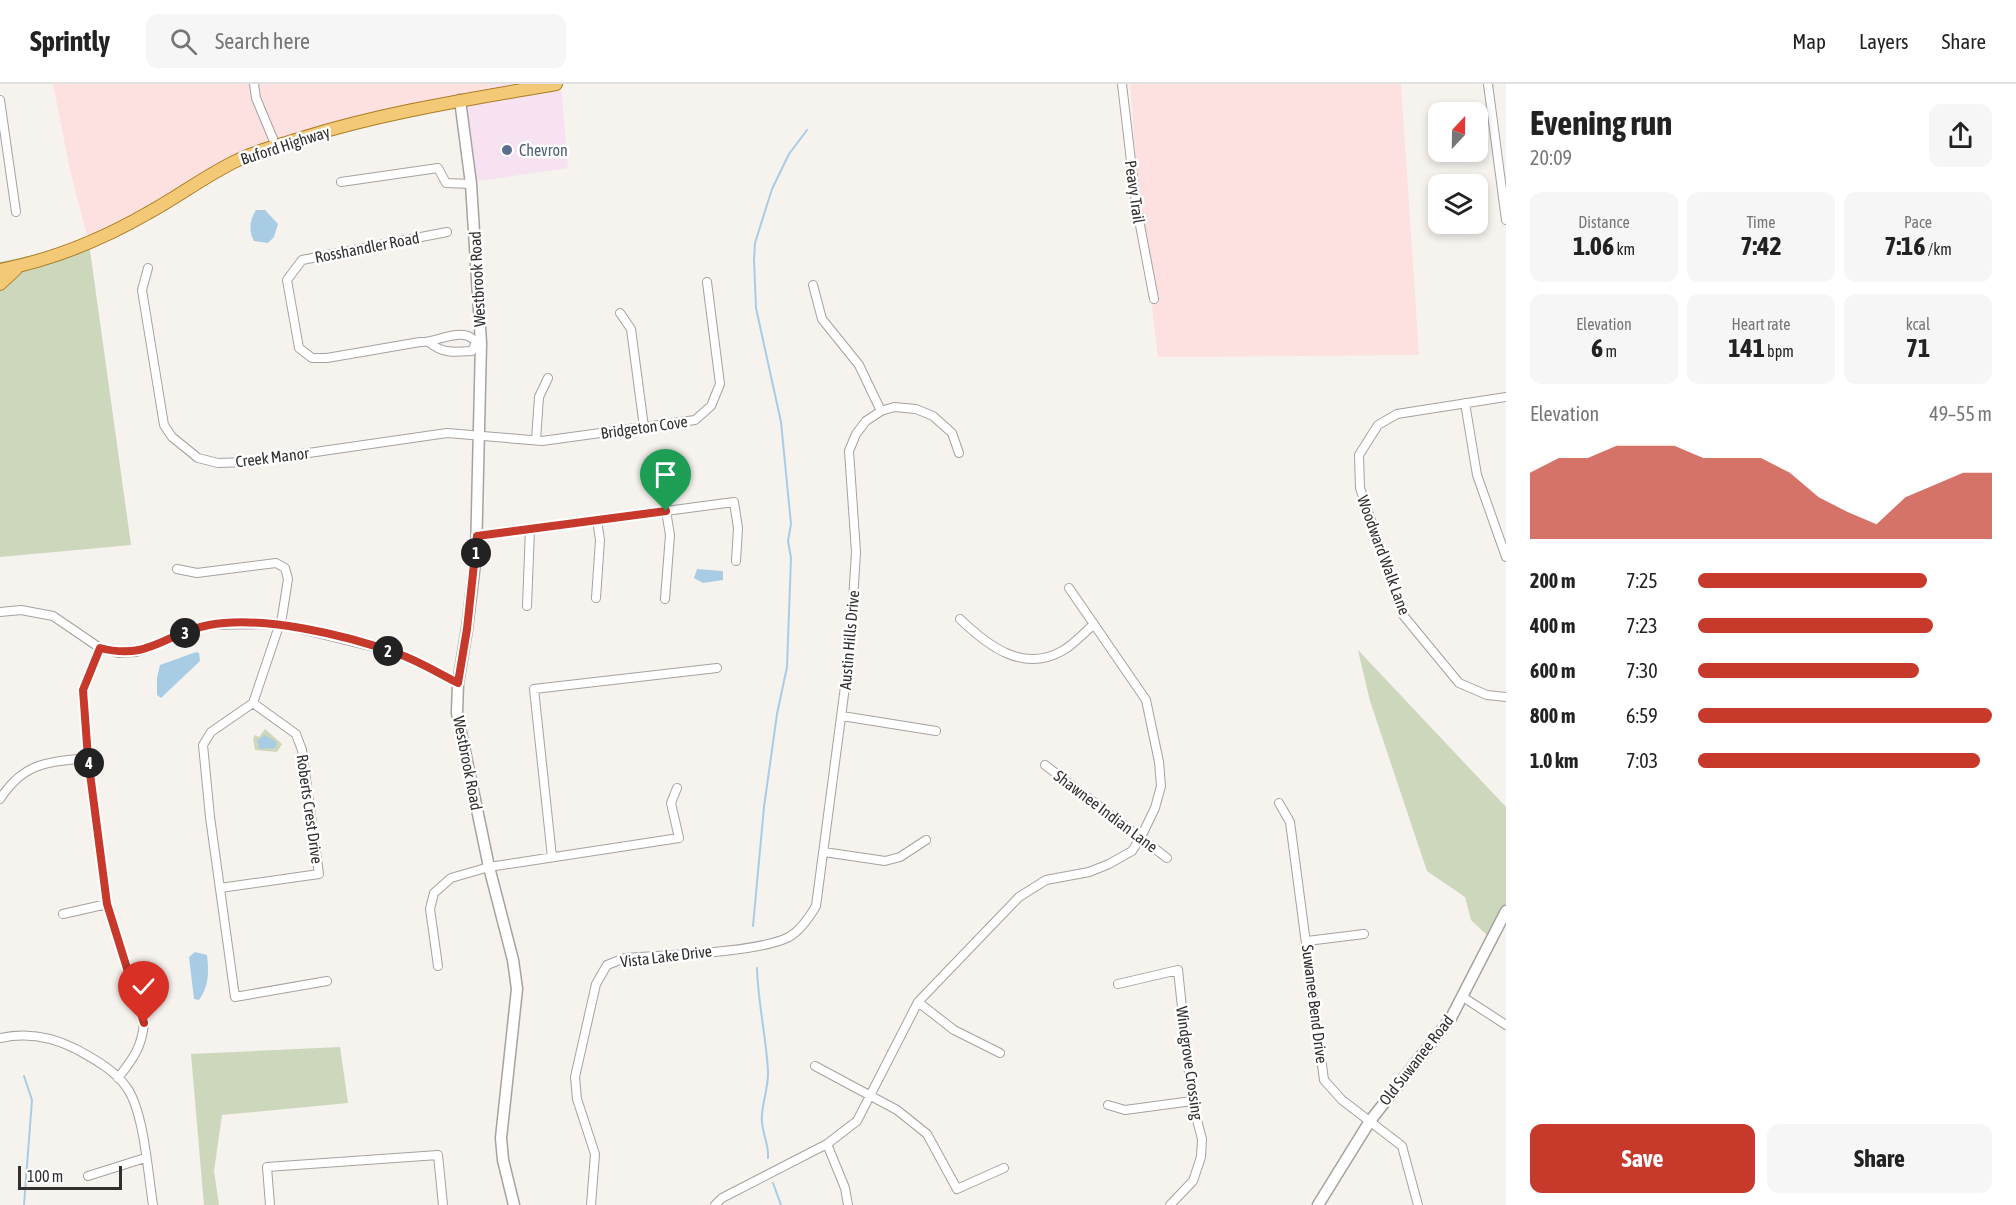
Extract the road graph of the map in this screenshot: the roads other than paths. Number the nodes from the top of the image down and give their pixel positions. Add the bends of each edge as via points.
1 (254, 84) edge
2 (556, 84) edge
3 (1122, 84) edge
4 (1488, 84) edge
5 (0, 100) edge
6 (460, 100) junction
7 (276, 146) junction
8 (4, 166) edge
9 (341, 183) dead end
10 (471, 184) junction
11 (16, 212) dead end
12 (1506, 220) edge
13 (447, 232) dead end
14 (19, 267) junction
15 (148, 268) dead end
16 (0, 270) edge
17 (707, 282) dead end
18 (0, 284) edge
19 (813, 285) dead end
20 (1154, 299) dead end
21 (620, 314) dead end
22 (430, 343) junction
23 (478, 343) junction
24 (548, 378) dead end
25 (1506, 397) edge
26 (1465, 403) junction
27 (880, 411) junction
28 (644, 427) junction
29 (480, 437) junction
30 (536, 440) junction
31 (959, 453) dead end
32 (666, 511) junction
33 (597, 520) junction
34 (530, 529) junction
35 (477, 536) junction
36 (1506, 557) edge
37 (736, 561) dead end
38 (177, 569) dead end
39 (1070, 588) dead end
40 (596, 598) dead end
41 (665, 599) dead end
42 (526, 606) dead end
43 (0, 612) edge
44 (960, 619) dead end
45 (280, 624) junction
46 (1094, 624) junction
47 (100, 648) junction
48 (717, 668) dead end
49 (458, 683) junction
50 (1506, 697) edge
51 (253, 703) junction
52 (842, 716) junction
53 (936, 731) dead end
54 (88, 758) junction
55 (1045, 765) dead end
56 (677, 788) dead end
57 (0, 799) edge
58 (1280, 803) dead end
59 (1141, 837) junction
60 (926, 840) dead end
61 (824, 852) junction
62 (552, 857) junction
63 (1167, 858) dead end
64 (489, 867) junction
65 (220, 888) junction
66 (107, 904) junction
67 (1506, 911) edge
68 (63, 915) dead end
69 (1364, 934) dead end
70 (1307, 941) junction
71 (758, 945) joint
72 (438, 966) dead end
73 (327, 981) dead end
74 (1118, 984) dead end
75 (1462, 997) junction
76 (918, 1002) junction
77 (1506, 1025) edge
78 (0, 1038) edge
79 (1000, 1053) dead end
80 (815, 1066) dead end
81 (118, 1078) junction
82 (869, 1096) junction
83 (1192, 1101) junction
84 (1108, 1105) dead end
85 (1370, 1121) junction
86 (827, 1144) junction
87 (145, 1158) junction
88 (1004, 1168) dead end
89 (88, 1176) dead end
90 (153, 1205) edge
91 (270, 1205) edge
92 (443, 1205) edge
93 (514, 1205) edge
94 (591, 1205) edge
95 (715, 1205) edge
96 (848, 1205) edge
97 (1170, 1205) edge
98 (1318, 1205) edge
99 (1418, 1205) edge

1 - 7 street
2 - 6 main road, Buford Highway
3 - 20 street, Peavy Trail via 1136,204
4 - 12 street
5 - 8 street
6 - 7 main road, Buford Highway
6 - 10 street, Westbrook Road
7 - 14 main road, Buford Highway via 238,159 147,214 91,241
8 - 11 street
9 - 10 street via 438,168 446,183
10 - 23 street, Westbrook Road
13 - 22 street, Rosshandler Road via 302,260 287,280 299,348 312,358
14 - 16 main road, Buford Highway
14 - 18 main road
15 - 29 street, Creek Manor via 142,290 164,425 177,442 198,458 218,463 246,462 447,433
17 - 28 street, Bridgeton Cove via 720,384 717,396 704,415 695,420
19 - 27 street via 822,319 859,365
21 - 28 street via 631,328
22 - 23 street, Rosshandler Road via 438,338 467,336
22 - 23 street, Rosshandler Road via 439,351 458,352 472,351
23 - 29 street, Westbrook Road
24 - 30 street via 539,397
25 - 26 street, Woodward Walk Lane
26 - 36 street via 1477,476
26 - 50 street, Woodward Walk Lane via 1397,414 1378,425 1359,455 1360,488 1403,615 1459,683 1487,695
27 - 31 street via 894,407 916,409 933,416 951,433
27 - 52 street, Austin Hills Drive via 856,434 849,451 856,552
28 - 30 street, Bridgeton Cove
29 - 30 street, Bridgeton Cove
29 - 35 street, Westbrook Road
32 - 33 street
32 - 37 street via 734,502 738,528
32 - 41 street via 670,535
33 - 34 street
33 - 40 street via 600,540
34 - 35 street
34 - 42 street
35 - 49 street, Westbrook Road
38 - 45 street via 197,573 276,563 285,568 288,579
39 - 46 street
43 - 47 street via 21,610 53,616
44 - 46 street via 1004,652 1026,660 1063,651
45 - 47 street via 208,625 136,652
45 - 49 street via 398,653
45 - 51 street
46 - 59 street via 1146,700 1161,786
47 - 54 street via 83,690
48 - 62 street via 534,690
49 - 64 street, Westbrook Road via 458,713
51 - 65 street via 211,732 203,745
51 - 65 street, Roberts Crest Drive via 296,734 319,874
52 - 53 street
52 - 61 street, Austin Hills Drive
54 - 57 street via 58,761 22,772
54 - 66 street
55 - 59 street, Shawnee Indian Lane
56 - 62 street via 671,803 678,838
58 - 70 street, Suwanee Bend Drive via 1290,822
59 - 63 street, Shawnee Indian Lane
59 - 76 street via 1132,851 1109,864 1046,880 1019,897
60 - 61 street via 885,861
61 - 71 street, Austin Hills Drive via 816,906 809,918 788,937
62 - 64 street
64 - 72 street via 451,878 434,893 430,909
64 - 93 street, Westbrook Road via 517,989 501,1138
65 - 73 street via 235,997
66 - 68 street
66 - 81 street via 144,1023 137,1055
67 - 75 street, Old Suwanee Road
69 - 70 street
70 - 85 street, Suwanee Bend Drive via 1324,1080
71 - 94 street, Vista Lake Drive via 625,958 607,965 590,1002 575,1077 577,1099 595,1154
74 - 83 street, Windgrove Crossing via 1178,970
75 - 77 street
75 - 85 street, Old Suwanee Road via 1427,1051
76 - 79 street via 954,1030
76 - 82 street
78 - 81 street via 40,1036 58,1040 98,1061
80 - 82 street
81 - 87 street via 128,1089 139,1114
82 - 86 street via 857,1121
82 - 88 street via 897,1110 927,1134 957,1189
83 - 84 street via 1125,1110
83 - 97 street, Windgrove Crossing via 1202,1140 1201,1156 1193,1181
85 - 98 street, Old Suwanee Road
85 - 99 street, Suwanee Bend Drive via 1402,1146
86 - 95 street
86 - 96 street
87 - 89 street
87 - 90 street
91 - 92 street via 267,1167 438,1155

